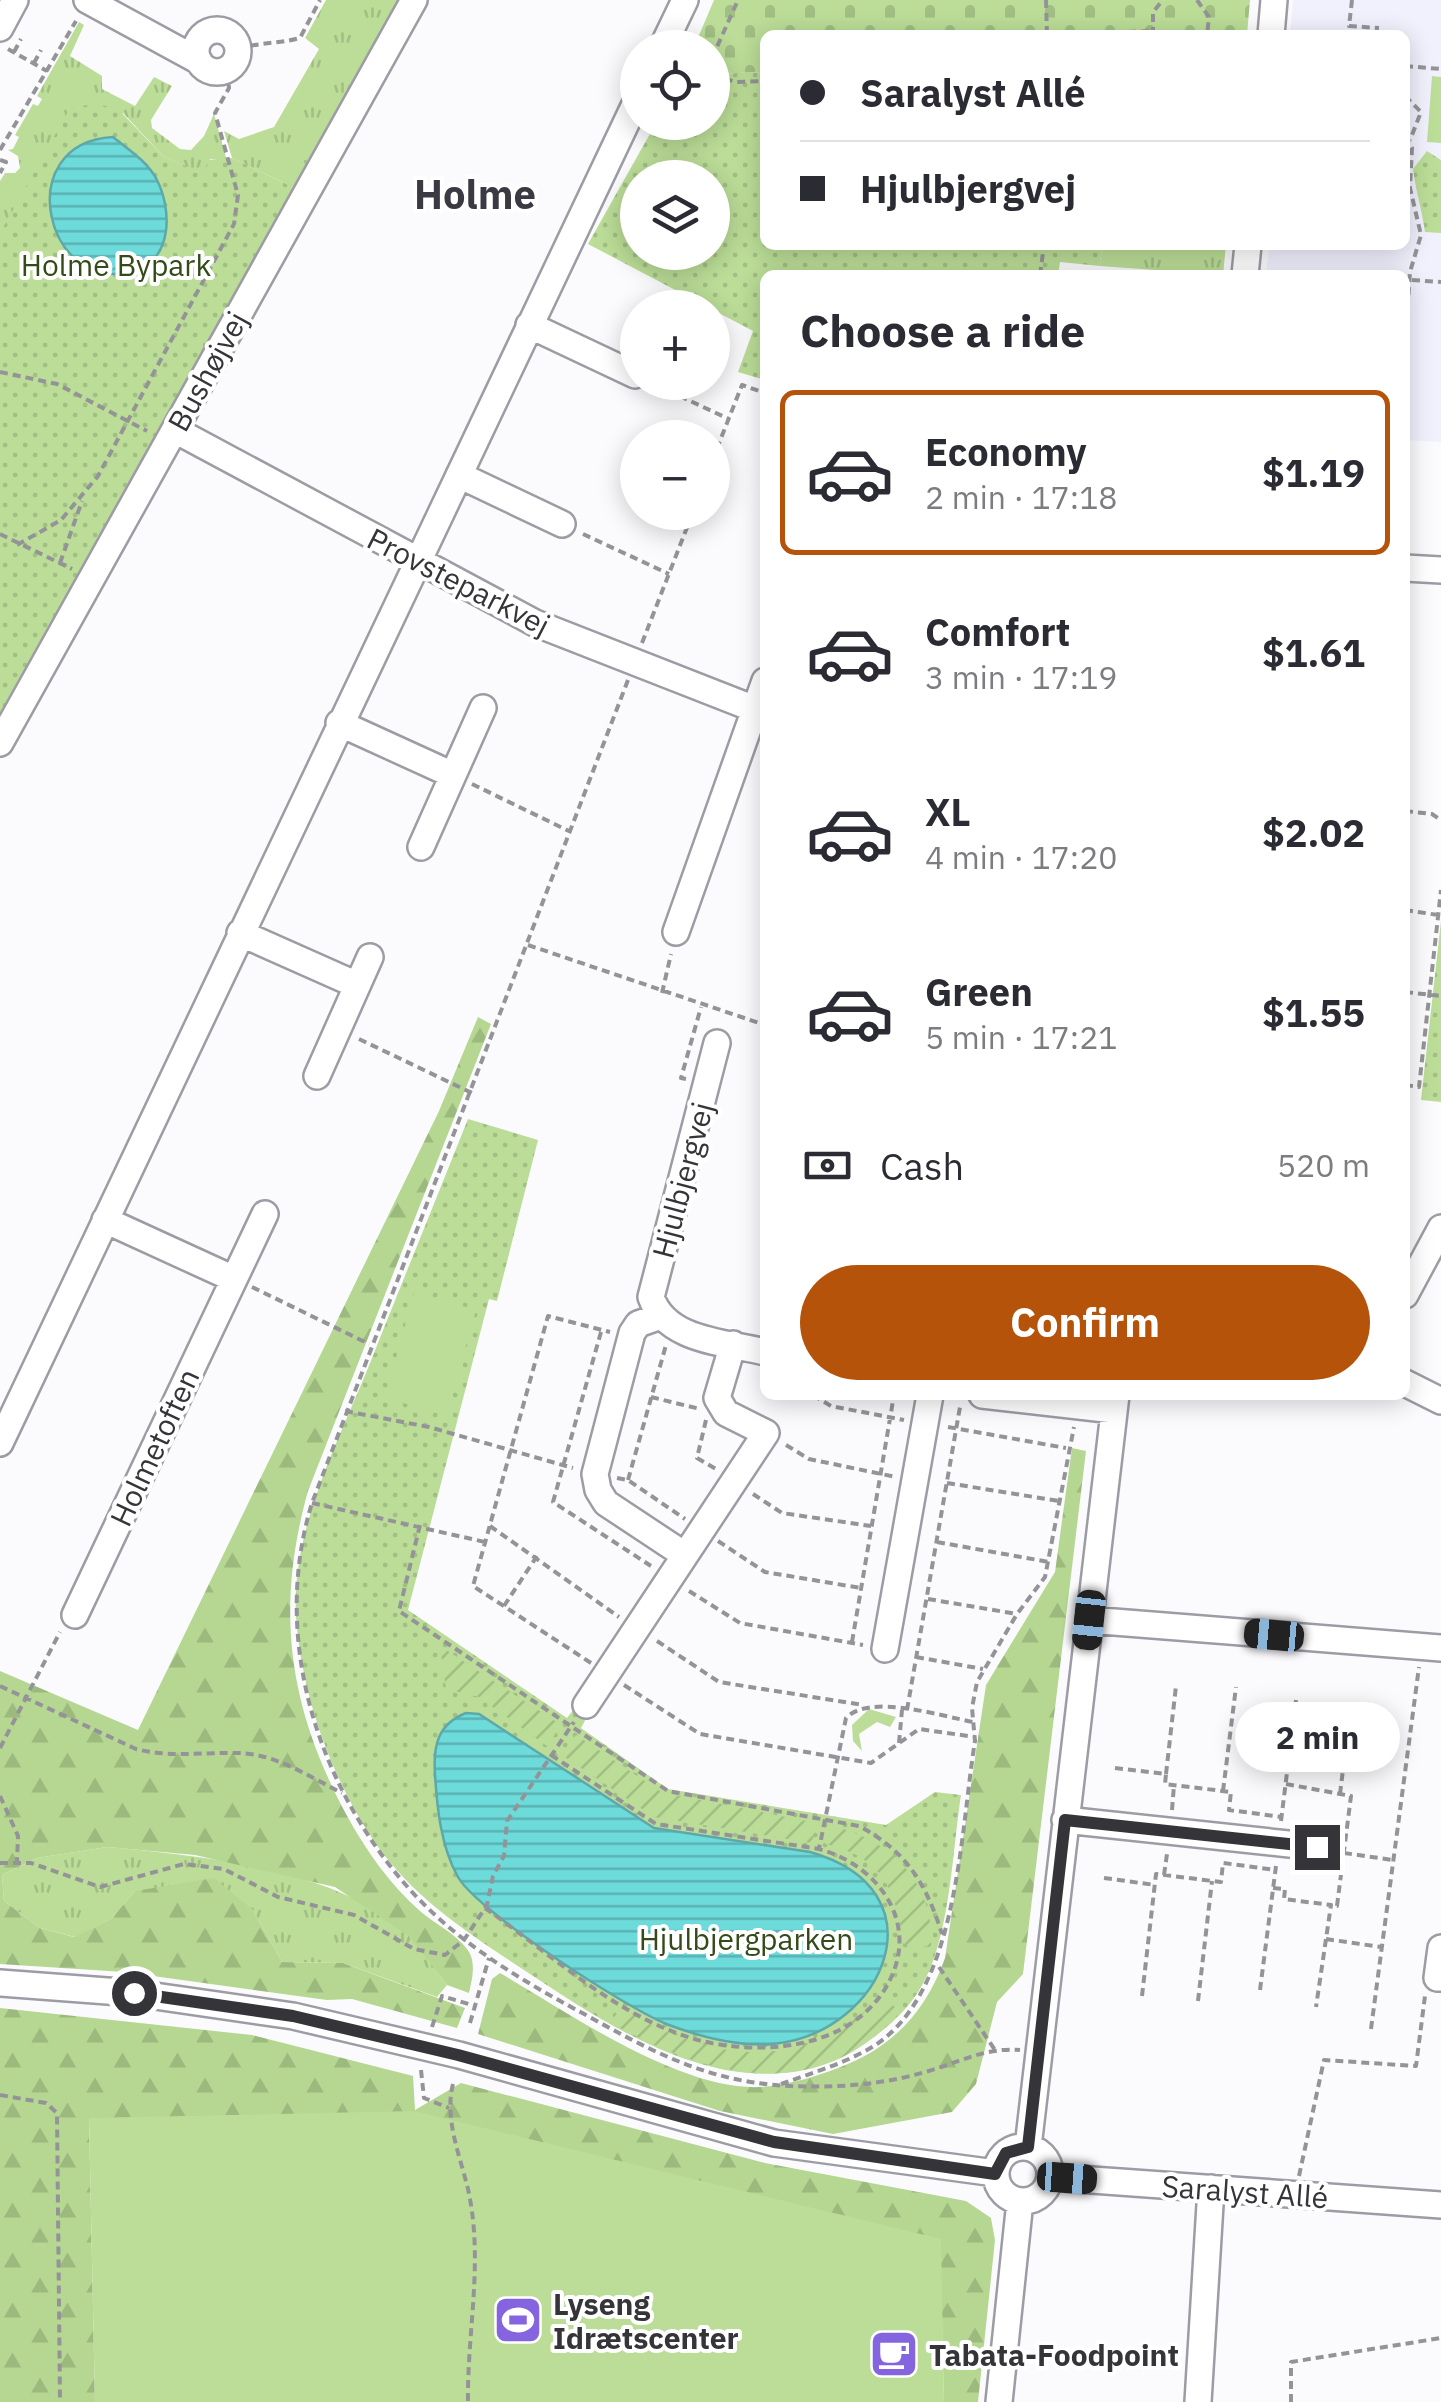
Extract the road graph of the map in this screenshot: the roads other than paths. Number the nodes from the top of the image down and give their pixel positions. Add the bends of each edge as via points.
1 (15, 0) edge
2 (88, 0) edge
3 (414, 0) edge
4 (684, 0) edge
5 (1274, 0) edge
6 (670, 30) edge
7 (1271, 30) edge
8 (11, 34) edge
9 (199, 61) junction
10 (620, 135) edge
11 (529, 325) junction
12 (620, 368) edge
13 (171, 436) junction
14 (458, 474) junction
15 (562, 524) road end
16 (418, 561) junction
17 (1410, 568) edge
18 (1441, 570) edge
19 (484, 708) dead end
20 (760, 711) edge
21 (339, 723) junction
22 (0, 742) edge
23 (453, 775) junction
24 (421, 847) dead end
25 (676, 932) road end
26 (240, 933) junction
27 (370, 957) dead end
28 (357, 985) junction
29 (718, 1043) dead end
30 (317, 1076) dead end
31 (265, 1214) dead end
32 (105, 1220) junction
33 (1441, 1228) edge
34 (234, 1278) junction
35 (1410, 1288) edge
36 (658, 1317) junction
37 (734, 1344) junction
38 (760, 1351) edge
39 (1410, 1386) edge
40 (929, 1400) edge
41 (971, 1401) edge
42 (1441, 1401) edge
43 (1108, 1404) edge
44 (0, 1443) edge
45 (674, 1548) dead end
46 (74, 1615) road end
47 (1089, 1620) junction
48 (1431, 1648) edge
49 (885, 1649) road end
50 (579, 1716) road end
51 (1065, 1820) junction
52 (1317, 1847) dead end
53 (1441, 1948) edge
54 (1439, 1978) edge
55 (0, 1983) edge
56 (1028, 2147) junction
57 (995, 2174) junction
58 (1050, 2176) junction
59 (1211, 2188) junction
60 (1020, 2201) junction
61 (1441, 2205) edge
62 (999, 2402) edge
63 (1198, 2402) edge

1 - 8 street
2 - 9 street
3 - 13 street, Bushøjvej
4 - 6 street
5 - 7 street
9 - 9 street via 208,70 233,60 228,33 215,31 198,42
10 - 11 street
11 - 12 street
11 - 14 street
13 - 16 street, Provsteparkvej
13 - 22 street, Bushøjvej
14 - 15 street
14 - 16 street
16 - 20 street, Provsteparkvej via 535,623
16 - 21 street
17 - 18 street
19 - 23 street
20 - 25 street
21 - 23 street
21 - 26 street
23 - 24 street
26 - 28 street
26 - 32 street
27 - 28 street
28 - 30 street
29 - 36 street, Hjulbjergvej via 652,1297
31 - 34 street, Holmetoften
32 - 34 street
32 - 44 street
33 - 35 street
34 - 46 street, Holmetoften
36 - 37 street via 672,1329
36 - 45 street via 632,1333 596,1474 606,1504
37 - 38 street
37 - 50 street via 717,1398 726,1413 766,1433
39 - 42 street
40 - 49 street
41 - 43 street
43 - 47 street
47 - 48 street
47 - 51 street
51 - 52 street
51 - 56 street
53 - 54 street
55 - 57 street via 134,1993 293,2016 774,2142
56 - 57 street via 1006,2153
56 - 58 street via 1046,2161
57 - 60 street via 1000,2189
58 - 59 street, Saralyst Allé
58 - 60 street via 1036,2198
59 - 61 street, Saralyst Allé
59 - 63 street
60 - 62 street

